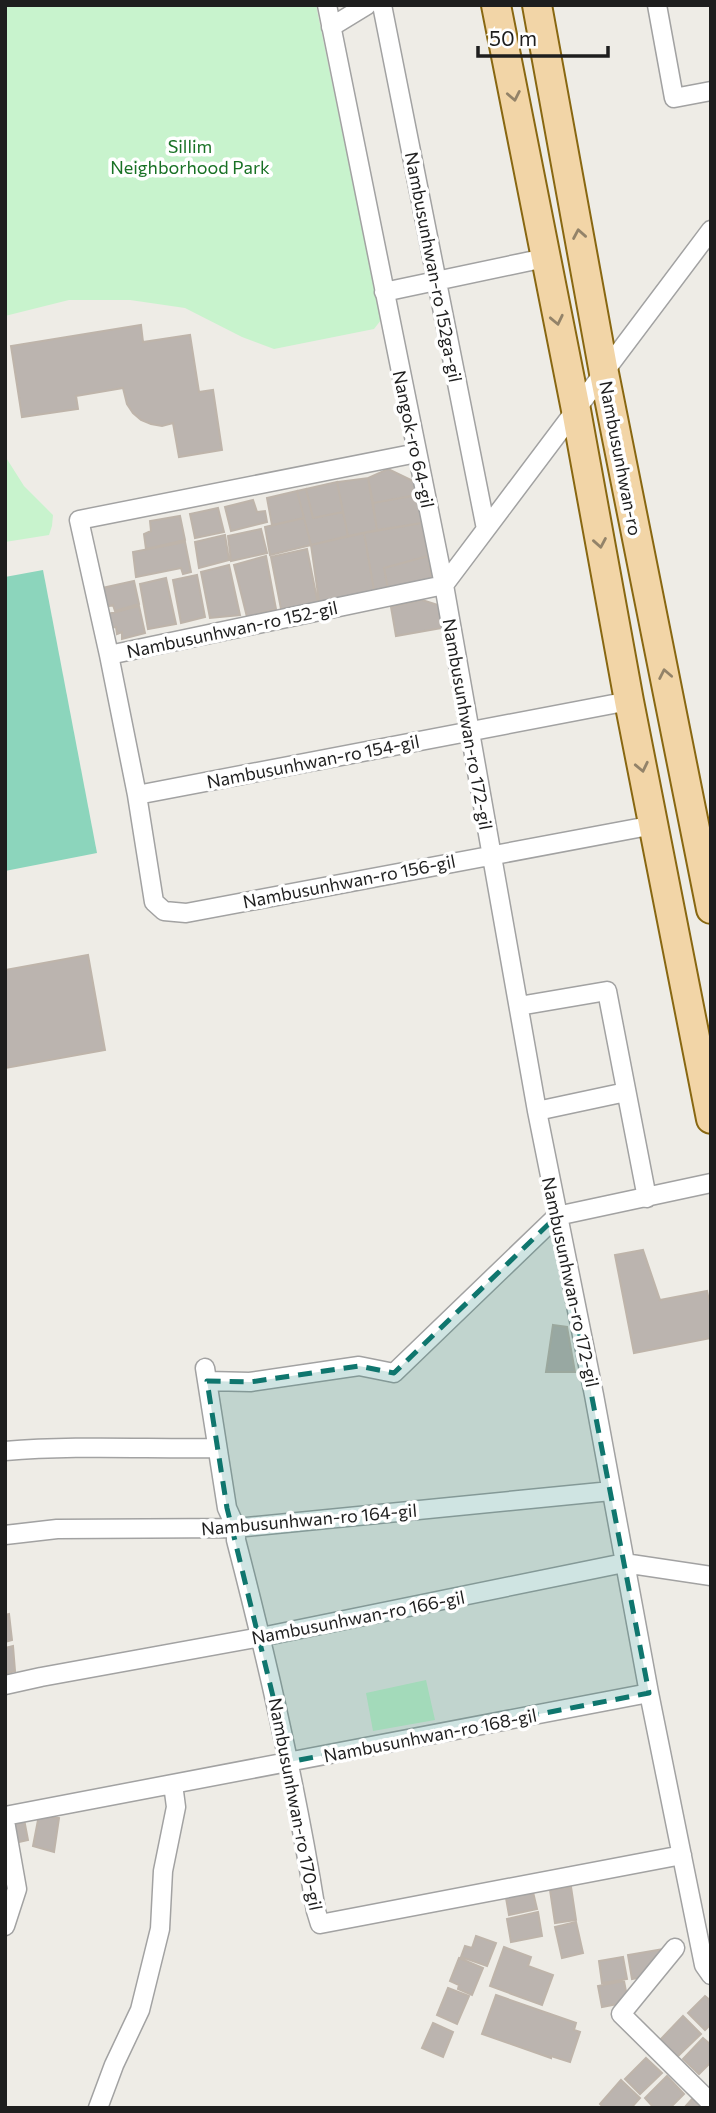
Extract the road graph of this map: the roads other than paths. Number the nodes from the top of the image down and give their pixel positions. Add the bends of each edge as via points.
1 (327, 5) edge
2 (367, 5) edge
3 (382, 5) edge
4 (496, 5) edge
5 (537, 5) edge
6 (657, 5) edge
7 (331, 27) junction
8 (711, 91) edge
9 (711, 230) edge
10 (545, 258) junction
11 (436, 281) junction
12 (384, 292) junction
13 (604, 373) junction
14 (576, 410) junction
15 (418, 453) junction
16 (486, 529) junction
17 (444, 585) junction
18 (109, 654) junction
19 (629, 701) junction
20 (470, 731) junction
21 (137, 794) junction
22 (702, 816) edge
23 (654, 825) junction
24 (491, 854) junction
25 (711, 909) edge
26 (519, 1006) junction
27 (626, 1092) junction
28 (537, 1111) junction
29 (711, 1119) edge
30 (711, 1183) edge
31 (647, 1198) junction
32 (557, 1216) junction
33 (217, 1448) junction
34 (5, 1451) edge
35 (611, 1491) junction
36 (236, 1528) junction
37 (5, 1535) edge
38 (624, 1563) junction
39 (711, 1576) edge
40 (261, 1637) junction
41 (5, 1685) edge
42 (649, 1693) junction
43 (289, 1762) junction
44 (173, 1784) junction
45 (6, 1817) edge
46 (682, 1855) junction
47 (5, 1926) edge
48 (674, 1948) dead end
49 (711, 1975) edge
50 (711, 2103) edge
51 (98, 2108) edge

1 - 7 street, Nangok-ro 64-gil
2 - 7 street
3 - 11 street, Nambusunhwan-ro 152ga-gil
4 -> 10 main road, Nambusunhwan-ro
13 -> 5 main road, Nambusunhwan-ro
6 - 8 street via 674,98
7 - 12 street, Nangok-ro 64-gil
9 - 13 street
10 - 11 street
10 -> 14 main road, Nambusunhwan-ro
11 - 12 street
11 - 16 street, Nambusunhwan-ro 152ga-gil
12 - 15 street, Nangok-ro 64-gil
13 - 14 street
22 -> 13 main road, Nambusunhwan-ro
14 - 16 street
14 -> 19 main road, Nambusunhwan-ro
15 - 17 street, Nangok-ro 64-gil
15 - 18 street, Nambusunhwan-ro 152-gil via 79,520
16 - 17 street
17 - 18 street, Nambusunhwan-ro 152-gil
17 - 20 street, Nambusunhwan-ro 172-gil
18 - 21 street
19 - 20 street, Nambusunhwan-ro 154-gil
19 -> 23 main road, Nambusunhwan-ro
20 - 21 street, Nambusunhwan-ro 154-gil
20 - 24 street, Nambusunhwan-ro 172-gil
21 - 24 street, Nambusunhwan-ro 156-gil via 154,902 164,911 186,913
22 - 25 main road, Nambusunhwan-ro
23 - 24 street, Nambusunhwan-ro 156-gil
23 - 29 main road, Nambusunhwan-ro
24 - 26 street, Nambusunhwan-ro 172-gil
26 - 27 street via 607,991
26 - 28 street, Nambusunhwan-ro 172-gil
27 - 28 street
27 - 31 street
28 - 32 street, Nambusunhwan-ro 172-gil
30 - 31 street
31 - 32 street
32 - 33 street, Nambusunhwan-ro 170-gil via 394,1373 359,1366 250,1382 206,1374
32 - 35 street, Nambusunhwan-ro 172-gil
33 - 34 street via 91,1446
33 - 36 street, Nambusunhwan-ro 170-gil via 227,1508
35 - 36 street, Nambusunhwan-ro 164-gil
35 - 38 street, Nambusunhwan-ro 172-gil
36 - 37 street, Nambusunhwan-ro 164-gil via 57,1529
36 - 40 street, Nambusunhwan-ro 170-gil
38 - 39 street, Nambusunhwan-ro 166-gil
38 - 40 street, Nambusunhwan-ro 166-gil
38 - 42 street, Nambusunhwan-ro 172-gil
40 - 41 street, Nambusunhwan-ro 166-gil
40 - 43 street, Nambusunhwan-ro 170-gil
42 - 43 street, Nambusunhwan-ro 168-gil
42 - 46 street, Nambusunhwan-ro 172-gil
43 - 44 street, Nambusunhwan-ro 168-gil
43 - 46 street, Nambusunhwan-ro 170-gil via 320,1924
44 - 45 street, Nambusunhwan-ro 168-gil
44 - 51 street via 176,1807 163,1871 160,1929 140,2010
45 - 47 street via 17,1889
46 - 49 street, Nambusunhwan-ro 172-gil via 704,1965
48 - 50 street via 621,2014

